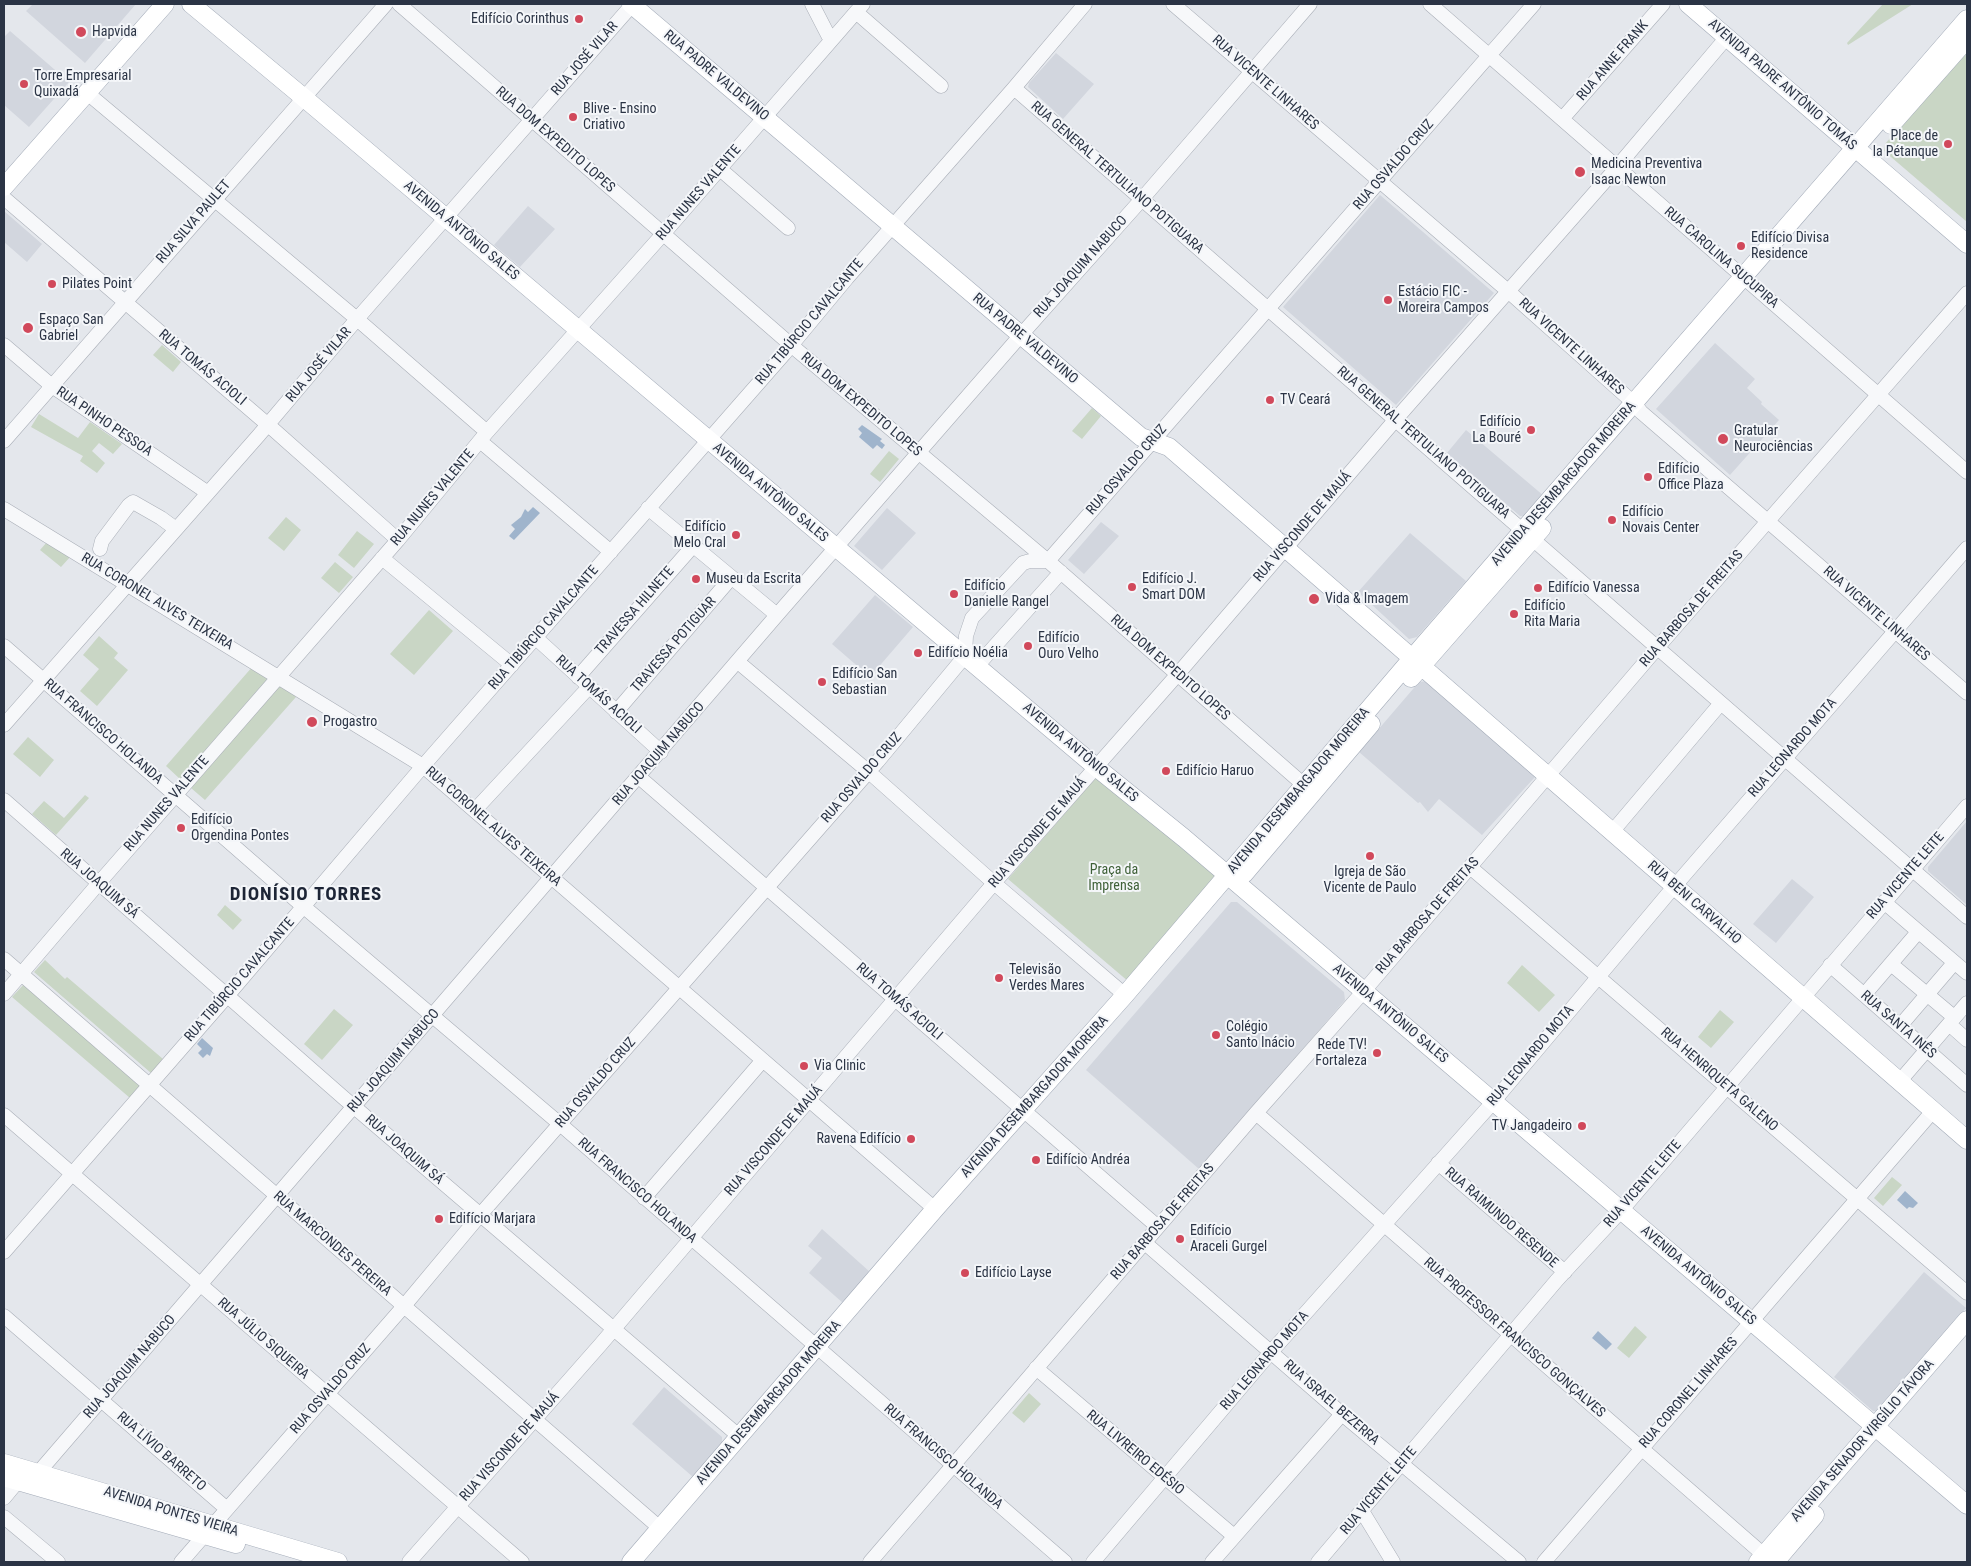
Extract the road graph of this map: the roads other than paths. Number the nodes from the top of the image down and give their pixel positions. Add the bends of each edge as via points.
1 (148, 4) edge
2 (165, 4) edge
3 (191, 4) edge
4 (386, 4) edge
5 (398, 4) edge
6 (632, 4) edge
7 (812, 4) edge
8 (1173, 4) edge
9 (1310, 4) edge
10 (1430, 4) edge
11 (1534, 4) edge
12 (1663, 4) edge
13 (1688, 4) edge
14 (1707, 4) edge
15 (1081, 5) edge
16 (860, 8) edge
17 (1967, 19) edge
18 (1727, 37) junction
19 (832, 39) junction
20 (1967, 39) edge
21 (1489, 57) junction
22 (1251, 71) junction
23 (941, 86) dead end
24 (1014, 88) junction
25 (86, 92) junction
26 (303, 97) junction
27 (766, 118) junction
28 (532, 119) junction
29 (1562, 119) junction
30 (1864, 147) junction
31 (1617, 167) junction
32 (720, 169) junction
33 (4, 171) edge
34 (1379, 182) junction
35 (4, 187) edge
36 (4, 198) edge
37 (213, 199) junction
38 (1142, 199) junction
39 (446, 219) junction
40 (892, 226) junction
41 (788, 228) dead end
42 (1967, 229) edge
43 (663, 234) junction
44 (1967, 244) edge
45 (1747, 280) junction
46 (1508, 291) junction
47 (1967, 293) edge
48 (125, 303) junction
49 (1267, 309) junction
50 (357, 320) junction
51 (577, 329) junction
52 (1020, 335) junction
53 (791, 345) junction
54 (4, 346) edge
55 (52, 386) junction
56 (1878, 395) junction
57 (1638, 408) junction
58 (1396, 419) junction
59 (268, 424) junction
60 (484, 436) junction
61 (707, 440) junction
62 (4, 441) edge
63 (1153, 441) junction
64 (918, 454) junction
65 (1967, 472) edge
66 (208, 493) junction
67 (648, 508) junction
68 (4, 509) edge
69 (1768, 521) junction
70 (176, 529) junction
71 (1528, 535) junction
72 (398, 540) junction
73 (693, 546) junction
74 (1285, 547) junction
75 (836, 548) junction
76 (1967, 548) edge
77 (100, 549) dead end
78 (610, 552) junction
79 (382, 558) junction
80 (1048, 561) junction
81 (1061, 572) junction
82 (731, 578) junction
83 (128, 585) junction
84 (777, 616) junction
85 (1895, 630) junction
86 (536, 638) junction
87 (4, 646) edge
88 (1658, 647) junction
89 (971, 661) junction
90 (1417, 661) junction
91 (738, 662) junction
92 (512, 665) junction
93 (1177, 674) junction
94 (280, 676) junction
95 (578, 677) junction
96 (43, 680) junction
97 (589, 687) junction
98 (1967, 694) edge
99 (1721, 703) junction
100 (616, 712) junction
101 (4, 725) edge
102 (661, 752) junction
103 (1784, 758) junction
104 (423, 766) junction
105 (1096, 767) junction
106 (869, 772) junction
107 (1548, 775) junction
108 (639, 777) junction
109 (1304, 785) junction
110 (176, 795) junction
111 (4, 800) edge
112 (1967, 806) edge
113 (475, 810) junction
114 (1612, 832) junction
115 (1470, 867) junction
116 (1912, 869) junction
117 (552, 877) junction
118 (1232, 880) junction
119 (994, 883) junction
120 (98, 884) junction
121 (1674, 886) junction
122 (768, 887) junction
123 (1884, 902) junction
124 (303, 907) junction
125 (1967, 917) edge
126 (1918, 932) junction
127 (4, 959) edge
128 (1954, 963) junction
129 (1891, 964) junction
130 (1830, 965) junction
131 (1967, 973) edge
132 (21, 974) junction
133 (1599, 977) junction
134 (680, 987) junction
135 (1363, 992) junction
136 (4, 994) edge
137 (1926, 994) junction
138 (228, 995) junction
139 (1125, 995) junction
140 (1864, 995) junction
141 (1802, 997) junction
142 (896, 999) junction
143 (1960, 1013) edge
144 (432, 1017) junction
145 (1900, 1026) junction
146 (1967, 1040) edge
147 (1926, 1049) junction
148 (763, 1060) junction
149 (1899, 1082) junction
150 (148, 1085) junction
151 (1967, 1085) edge
152 (1727, 1086) junction
153 (809, 1100) junction
154 (1494, 1101) junction
155 (354, 1107) junction
156 (1933, 1111) junction
157 (1256, 1112) junction
158 (1028, 1114) junction
159 (4, 1115) edge
160 (560, 1124) junction
161 (1965, 1133) edge
162 (1438, 1164) junction
163 (71, 1174) junction
164 (277, 1197) junction
165 (644, 1198) junction
166 (1856, 1199) junction
167 (935, 1209) junction
168 (1621, 1211) junction
169 (480, 1215) junction
170 (1384, 1226) junction
171 (1158, 1227) junction
172 (691, 1238) junction
173 (1146, 1243) junction
174 (4, 1252) edge
175 (1565, 1272) junction
176 (201, 1286) junction
177 (1967, 1293) edge
178 (404, 1306) junction
179 (4, 1316) edge
180 (1967, 1320) edge
181 (1751, 1322) junction
182 (614, 1329) junction
183 (1511, 1336) junction
184 (1967, 1338) edge
185 (821, 1352) junction
186 (1272, 1352) junction
187 (1036, 1368) junction
188 (326, 1394) junction
189 (101, 1400) junction
190 (1342, 1414) junction
191 (535, 1420) junction
192 (1880, 1430) junction
193 (740, 1437) junction
194 (1642, 1448) junction
195 (4, 1463) edge
196 (1402, 1464) junction
197 (953, 1466) junction
198 (38, 1473) junction
199 (1164, 1478) junction
200 (11, 1479) edge
201 (4, 1498) edge
202 (1967, 1505) edge
203 (457, 1507) junction
204 (227, 1509) junction
205 (1362, 1511) junction
206 (4, 1517) edge
207 (661, 1529) junction
208 (209, 1530) junction
209 (1234, 1536) junction
210 (1767, 1560) edge
211 (874, 1561) edge
212 (58, 1562) edge
213 (181, 1562) edge
214 (297, 1562) edge
215 (338, 1562) edge
216 (409, 1562) edge
217 (522, 1562) edge
218 (631, 1562) edge
219 (646, 1562) edge
220 (1065, 1562) edge
221 (1093, 1562) edge
222 (1212, 1562) edge
223 (1318, 1562) edge
224 (1394, 1562) edge
225 (1519, 1562) edge
226 (1544, 1562) edge

1 - 33 main road
2 - 25 main road
3 - 26 main road, AVENIDA ANTÔNIO SALES
4 - 26 street, RUA SILVA PAULET
5 - 28 street, RUA DOM EXPEDITO LOPES
6 - 27 main road, RUA PADRE VALDEVINO
6 - 28 street, RUA JOSÉ VILAR
7 - 19 street
8 - 22 street, RUA VICENTE LINHARES
9 - 22 street, RUA JOAQUIM NABUCO
10 - 21 street, RUA CAROLINA SUCUPIRA
11 - 21 street, RUA OSVALDO CRUZ
12 - 29 street, RUA ANNE FRANK
13 - 18 main road, AVENIDA PADRE ANTÔNIO TOMÁS
14 - 30 main road, AVENIDA PADRE ANTÔNIO TOMÁS
15 - 24 street, RUA TIBÚRCIO CAVALCANTE
16 - 19 street, RUA NUNES VALENTE
16 - 23 street
17 - 30 main road, AVENIDA DESEMBARGADOR MOREIRA
18 - 30 main road, AVENIDA PADRE ANTÔNIO TOMÁS
18 - 31 street, RUA VISCONDE DE MAUÁ
19 - 27 street, RUA NUNES VALENTE
20 - 30 main road, AVENIDA DESEMBARGADOR MOREIRA
21 - 29 street, RUA CAROLINA SUCUPIRA
21 - 34 street, RUA OSVALDO CRUZ
22 - 34 street, RUA VICENTE LINHARES
22 - 38 street, RUA JOAQUIM NABUCO
24 - 38 street, RUA GENERAL TERTULIANO POTIGUARA
24 - 40 street, RUA TIBÚRCIO CAVALCANTE
25 - 35 main road
25 - 37 street
26 - 37 street, RUA SILVA PAULET
26 - 39 main road, AVENIDA ANTÔNIO SALES
27 - 32 street, RUA NUNES VALENTE
27 - 40 main road, RUA PADRE VALDEVINO
28 - 39 street, RUA JOSÉ VILAR
28 - 43 street, RUA DOM EXPEDITO LOPES
29 - 31 street, RUA CAROLINA SUCUPIRA
30 - 42 main road, AVENIDA PADRE ANTÔNIO TOMÁS
30 - 44 main road, AVENIDA PADRE ANTÔNIO TOMÁS
30 - 45 main road, AVENIDA DESEMBARGADOR MOREIRA
31 - 45 street, RUA CAROLINA SUCUPIRA
31 - 46 street, RUA VISCONDE DE MAUÁ
32 - 41 street
32 - 43 street, RUA NUNES VALENTE
34 - 46 street, RUA VICENTE LINHARES
34 - 49 street, RUA OSVALDO CRUZ
36 - 48 street, RUA TOMÁS ACIOLI
37 - 48 street, RUA SILVA PAULET
37 - 50 street
38 - 49 street, RUA GENERAL TERTULIANO POTIGUARA
38 - 52 street, RUA JOAQUIM NABUCO
39 - 50 street, RUA JOSÉ VILAR
39 - 51 main road, AVENIDA ANTÔNIO SALES
40 - 52 main road, RUA PADRE VALDEVINO
40 - 53 street, RUA TIBÚRCIO CAVALCANTE
43 - 51 street, RUA NUNES VALENTE
43 - 53 street, RUA DOM EXPEDITO LOPES
45 - 56 street, RUA CAROLINA SUCUPIRA
45 - 57 main road, AVENIDA DESEMBARGADOR MOREIRA
46 - 57 street, RUA VICENTE LINHARES
46 - 58 street, RUA VISCONDE DE MAUÁ
47 - 56 street, RUA BARBOSA DE FREITAS
48 - 55 street, RUA SILVA PAULET
48 - 59 street, RUA TOMÁS ACIOLI
49 - 58 street, RUA GENERAL TERTULIANO POTIGUARA
49 - 63 street, RUA OSVALDO CRUZ
50 - 59 street, RUA JOSÉ VILAR
50 - 60 street
51 - 60 street, RUA NUNES VALENTE
51 - 61 main road, AVENIDA ANTÔNIO SALES
52 - 63 main road, RUA PADRE VALDEVINO via 1141,437
52 - 64 street, RUA JOAQUIM NABUCO
53 - 61 street, RUA TIBÚRCIO CAVALCANTE
53 - 64 street, RUA DOM EXPEDITO LOPES
54 - 55 street, RUA PINHO PESSOA
55 - 62 street, RUA SILVA PAULET
55 - 66 street, RUA PINHO PESSOA
56 - 65 street, RUA CAROLINA SUCUPIRA
56 - 69 street, RUA BARBOSA DE FREITAS
57 - 69 street, RUA VICENTE LINHARES
57 - 71 main road, AVENIDA DESEMBARGADOR MOREIRA
58 - 71 street, RUA GENERAL TERTULIANO POTIGUARA
58 - 74 street, RUA VISCONDE DE MAUÁ
59 - 66 street, RUA JOSÉ VILAR
59 - 72 street, RUA TOMÁS ACIOLI
60 - 72 street, RUA NUNES VALENTE
60 - 78 street
61 - 67 street, RUA TIBÚRCIO CAVALCANTE
61 - 75 main road, AVENIDA ANTÔNIO SALES
63 - 74 main road, RUA PADRE VALDEVINO via 1169,447
63 - 80 street, RUA OSVALDO CRUZ
64 - 75 street, RUA JOAQUIM NABUCO
64 - 80 street, RUA DOM EXPEDITO LOPES
66 - 70 street, RUA JOSÉ VILAR
67 - 73 street
67 - 78 street, RUA TIBÚRCIO CAVALCANTE
68 - 83 street, RUA CORONEL ALVES TEIXEIRA
69 - 85 street, RUA VICENTE LINHARES
69 - 88 street, RUA BARBOSA DE FREITAS
70 - 77 street via 133,502 102,541
70 - 83 street, RUA JOSÉ VILAR
71 - 88 street, RUA GENERAL TERTULIANO POTIGUARA
71 - 90 main road, AVENIDA DESEMBARGADOR MOREIRA
72 - 79 street, RUA NUNES VALENTE
73 - 82 street
73 - 95 street, TRAVESSA HILNETE
74 - 90 main road, RUA PADRE VALDEVINO
74 - 93 street, RUA VISCONDE DE MAUÁ
75 - 84 street, RUA JOAQUIM NABUCO
75 - 89 main road, AVENIDA ANTÔNIO SALES
76 - 85 street, RUA LEONARDO MOTA
78 - 86 street, RUA TIBÚRCIO CAVALCANTE
79 - 92 street
79 - 94 street, RUA NUNES VALENTE
80 - 81 street, RUA DOM EXPEDITO LOPES
80 - 89 street via 1023,563 972,618 966,636
81 - 89 street, RUA OSVALDO CRUZ
81 - 93 street, RUA DOM EXPEDITO LOPES
82 - 84 street
82 - 100 street, TRAVESSA POTIGUAR
83 - 94 street, RUA CORONEL ALVES TEIXEIRA
83 - 96 street, RUA JOSÉ VILAR
84 - 91 street, RUA JOAQUIM NABUCO
85 - 98 street, RUA VICENTE LINHARES
85 - 103 street, RUA LEONARDO MOTA
86 - 92 street, RUA TIBÚRCIO CAVALCANTE
86 - 95 street, RUA TOMÁS ACIOLI
87 - 96 street, RUA FRANCISCO HOLANDA
88 - 99 street, RUA GENERAL TERTULIANO POTIGUARA
88 - 107 street, RUA BARBOSA DE FREITAS
89 - 105 main road, AVENIDA ANTÔNIO SALES
89 - 106 street, RUA OSVALDO CRUZ
90 - 107 main road, RUA BENI CARVALHO
90 - 109 main road, AVENIDA DESEMBARGADOR MOREIRA
90 - 118 main road, AVENIDA DESEMBARGADOR MOREIRA
91 - 102 street, RUA JOAQUIM NABUCO
91 - 106 street
92 - 104 street, RUA TIBÚRCIO CAVALCANTE
93 - 105 street, RUA VISCONDE DE MAUÁ
93 - 109 street, RUA DOM EXPEDITO LOPES
94 - 104 street, RUA CORONEL ALVES TEIXEIRA
94 - 110 street, RUA NUNES VALENTE
95 - 97 street, RUA TOMÁS ACIOLI
96 - 101 street, RUA JOSÉ VILAR
96 - 110 street, RUA FRANCISCO HOLANDA
97 - 100 street, RUA TOMÁS ACIOLI
97 - 113 street
99 - 103 street, RUA GENERAL TERTULIANO POTIGUARA
99 - 114 street
100 - 102 street, RUA TOMÁS ACIOLI
102 - 108 street, RUA JOAQUIM NABUCO
103 - 116 street, RUA GENERAL TERTULIANO POTIGUARA
103 - 121 street, RUA LEONARDO MOTA
104 - 113 street, RUA CORONEL ALVES TEIXEIRA
104 - 124 street, RUA TIBÚRCIO CAVALCANTE
105 - 118 main road, AVENIDA ANTÔNIO SALES
105 - 119 street, RUA VISCONDE DE MAUÁ
106 - 119 street
106 - 122 street, RUA OSVALDO CRUZ
107 - 114 main road, RUA BENI CARVALHO
107 - 115 street, RUA BARBOSA DE FREITAS
108 - 117 street, RUA JOAQUIM NABUCO
108 - 122 street, RUA TOMÁS ACIOLI
109 - 118 main road, AVENIDA DESEMBARGADOR MOREIRA
110 - 120 street, RUA NUNES VALENTE
110 - 124 street, RUA FRANCISCO HOLANDA
111 - 120 street, RUA JOAQUIM SÁ
112 - 116 street, RUA VICENTE LEITE
113 - 117 street, RUA CORONEL ALVES TEIXEIRA
114 - 121 main road, RUA BENI CARVALHO
115 - 133 street, RUA HENRIQUETA GALENO
115 - 135 street, RUA BARBOSA DE FREITAS
116 - 123 street, RUA VICENTE LEITE
116 - 125 street, RUA GENERAL TERTULIANO POTIGUARA
117 - 134 street, RUA CORONEL ALVES TEIXEIRA
117 - 144 street, RUA JOAQUIM NABUCO
118 - 135 main road, AVENIDA ANTÔNIO SALES
118 - 139 main road, AVENIDA DESEMBARGADOR MOREIRA
118 - 158 main road, AVENIDA DESEMBARGADOR MOREIRA
119 - 139 street
119 - 142 street, RUA VISCONDE DE MAUÁ
120 - 132 street, RUA NUNES VALENTE
120 - 138 street, RUA JOAQUIM SÁ
121 - 133 street, RUA LEONARDO MOTA
121 - 141 main road, RUA BENI CARVALHO
122 - 134 street, RUA OSVALDO CRUZ
122 - 142 street, RUA TOMÁS ACIOLI
123 - 126 street
123 - 130 street, RUA VICENTE LEITE
124 - 138 street, RUA TIBÚRCIO CAVALCANTE
124 - 144 street, RUA FRANCISCO HOLANDA
126 - 128 street
126 - 129 street
127 - 132 street, RUA MARCONDES PEREIRA
128 - 131 street
128 - 137 street
129 - 137 street
129 - 140 street
130 - 140 street, RUA SANTA INÊS
130 - 141 street, RUA VICENTE LEITE
132 - 136 street, RUA NUNES VALENTE
132 - 150 street, RUA MARCONDES PEREIRA
133 - 152 street, RUA HENRIQUETA GALENO
133 - 154 street, RUA LEONARDO MOTA
134 - 148 street, RUA CORONEL ALVES TEIXEIRA
134 - 160 street, RUA OSVALDO CRUZ
135 - 154 main road, AVENIDA ANTÔNIO SALES
135 - 157 street, RUA BARBOSA DE FREITAS
137 - 143 street
137 - 145 street
138 - 150 street, RUA TIBÚRCIO CAVALCANTE
138 - 155 street, RUA JOAQUIM SÁ
139 - 158 main road, AVENIDA DESEMBARGADOR MOREIRA
140 - 145 street, RUA SANTA INÊS
141 - 149 main road, RUA BENI CARVALHO
141 - 152 street, RUA VICENTE LEITE
142 - 153 street, RUA VISCONDE DE MAUÁ
142 - 158 street, RUA TOMÁS ACIOLI
143 - 146 street
143 - 147 street
144 - 155 street, RUA JOAQUIM NABUCO
144 - 160 street, RUA FRANCISCO HOLANDA
145 - 147 street, RUA SANTA INÊS
147 - 149 street
147 - 151 street, RUA SANTA INÊS
148 - 153 street, RUA CORONEL ALVES TEIXEIRA
148 - 165 street
149 - 156 main road, RUA BENI CARVALHO
150 - 163 street, RUA TIBÚRCIO CAVALCANTE
150 - 164 street, RUA MARCONDES PEREIRA
152 - 166 street, RUA HENRIQUETA GALENO
152 - 168 street, RUA VICENTE LEITE
153 - 167 street, RUA CORONEL ALVES TEIXEIRA
153 - 172 street, RUA VISCONDE DE MAUÁ
154 - 162 street, RUA LEONARDO MOTA
154 - 168 main road, AVENIDA ANTÔNIO SALES
155 - 164 street, RUA JOAQUIM NABUCO
155 - 169 street, RUA JOAQUIM SÁ
156 - 161 main road, RUA BENI CARVALHO
156 - 166 street, RUA CORONEL LINHARES
157 - 170 street, RUA PROFESSOR FRANCISCO GONÇALVES
157 - 171 street, RUA BARBOSA DE FREITAS
158 - 167 main road, AVENIDA DESEMBARGADOR MOREIRA
158 - 171 street, RUA TOMÁS ACIOLI
158 - 185 main road, AVENIDA DESEMBARGADOR MOREIRA via 990,1164
159 - 163 street, RUA JÚLIO SIQUEIRA
160 - 165 street, RUA FRANCISCO HOLANDA
160 - 169 street, RUA OSVALDO CRUZ
162 - 170 street, RUA LEONARDO MOTA
162 - 175 street, RUA RAIMUNDO RESENDE
163 - 174 street, RUA TIBÚRCIO CAVALCANTE
163 - 176 street, RUA JÚLIO SIQUEIRA
164 - 176 street, RUA JOAQUIM NABUCO
164 - 178 street, RUA MARCONDES PEREIRA
165 - 172 street, RUA FRANCISCO HOLANDA
166 - 177 street, RUA HENRIQUETA GALENO
166 - 181 street, RUA CORONEL LINHARES
167 - 185 main road, AVENIDA DESEMBARGADOR MOREIRA
168 - 175 street, RUA VICENTE LEITE
168 - 181 main road, AVENIDA ANTÔNIO SALES
169 - 178 street, RUA OSVALDO CRUZ
169 - 182 street, RUA JOAQUIM SÁ
170 - 183 street, RUA PROFESSOR FRANCISCO GONÇALVES
170 - 186 street, RUA LEONARDO MOTA
171 - 173 street, RUA BARBOSA DE FREITAS
172 - 182 street, RUA VISCONDE DE MAUÁ
172 - 185 street, RUA FRANCISCO HOLANDA
173 - 186 street, RUA ISRAEL BEZERRA
173 - 187 street, RUA BARBOSA DE FREITAS
175 - 183 street, RUA VICENTE LEITE
176 - 188 street, RUA JÚLIO SIQUEIRA
176 - 189 street, RUA JOAQUIM NABUCO
178 - 188 street, RUA OSVALDO CRUZ
178 - 191 street, RUA MARCONDES PEREIRA
179 - 189 street, RUA LÍVIO BARRETO
180 - 192 main road, AVENIDA SENADOR VIRGÍLIO TÁVORA
181 - 192 main road, AVENIDA ANTÔNIO SALES
181 - 194 street, RUA CORONEL LINHARES
182 - 191 street, RUA VISCONDE DE MAUÁ
182 - 193 street, RUA JOAQUIM SÁ
183 - 194 street, RUA PROFESSOR FRANCISCO GONÇALVES
183 - 196 street, RUA VICENTE LEITE
184 - 192 main road, AVENIDA SENADOR VIRGÍLIO TÁVORA
185 - 193 main road, AVENIDA DESEMBARGADOR MOREIRA
185 - 197 street, RUA FRANCISCO HOLANDA
185 - 219 main road, AVENIDA DESEMBARGADOR MOREIRA
186 - 190 street, RUA ISRAEL BEZERRA
186 - 199 street, RUA LEONARDO MOTA
187 - 197 street, RUA BARBOSA DE FREITAS
187 - 199 street, RUA LIVREIRO EDÉSIO
188 - 203 street, RUA JÚLIO SIQUEIRA
188 - 204 street, RUA OSVALDO CRUZ
189 - 198 street, RUA JOAQUIM NABUCO
189 - 204 street, RUA LÍVIO BARRETO
190 - 196 street, RUA ISRAEL BEZERRA
190 - 209 street
191 - 203 street, RUA VISCONDE DE MAUÁ
191 - 207 street, RUA MARCONDES PEREIRA
192 - 202 main road, AVENIDA ANTÔNIO SALES
192 - 210 main road, AVENIDA SENADOR VIRGÍLIO TÁVORA
193 - 207 main road, AVENIDA DESEMBARGADOR MOREIRA
194 - 210 street, RUA PROFESSOR FRANCISCO GONÇALVES
194 - 226 street, RUA CORONEL LINHARES
195 - 198 main road, AVENIDA PONTES VIEIRA
196 - 205 street, RUA VICENTE LEITE
196 - 225 street, RUA ISRAEL BEZERRA
197 - 211 street, RUA BARBOSA DE FREITAS
197 - 220 street, RUA FRANCISCO HOLANDA
198 - 200 street, RUA JOAQUIM NABUCO
198 - 208 main road, AVENIDA PONTES VIEIRA
199 - 209 street, RUA LIVREIRO EDÉSIO
199 - 221 street, RUA LEONARDO MOTA
200 - 201 street, RUA JOAQUIM NABUCO
200 - 208 main road, AVENIDA PONTES VIEIRA
203 - 216 street, RUA VISCONDE DE MAUÁ
203 - 217 street, RUA JÚLIO SIQUEIRA
204 - 208 street, RUA OSVALDO CRUZ
205 - 223 street, RUA VICENTE LEITE
205 - 224 street
206 - 212 street
207 - 218 main road, AVENIDA DESEMBARGADOR MOREIRA
208 - 213 street, RUA OSVALDO CRUZ
208 - 214 main road, AVENIDA PONTES VIEIRA
208 - 215 main road, AVENIDA PONTES VIEIRA
209 - 222 street

